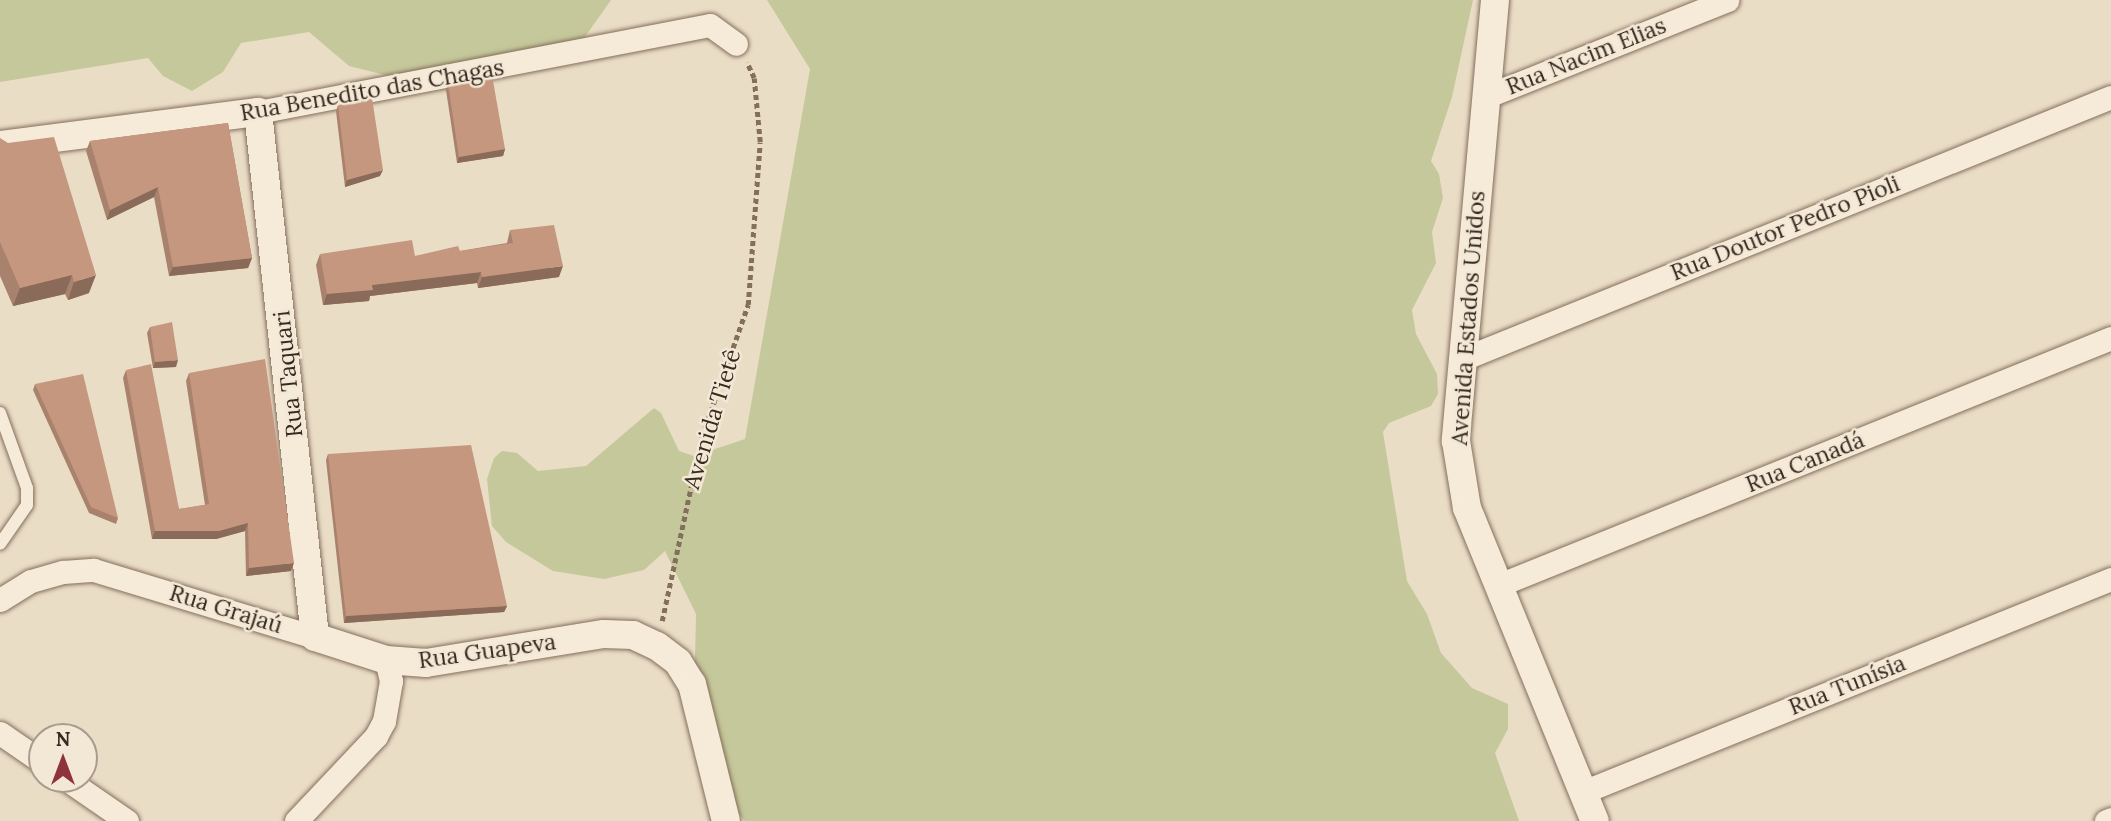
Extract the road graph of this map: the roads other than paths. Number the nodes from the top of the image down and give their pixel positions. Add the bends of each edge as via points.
1 (1494, 0) edge
2 (1727, 0) edge
3 (736, 44) road end
4 (1485, 97) junction
5 (2111, 97) edge
6 (258, 112) junction
7 (0, 145) edge
8 (2111, 338) edge
9 (1460, 360) junction
10 (0, 413) edge
11 (0, 544) edge
12 (2111, 579) edge
13 (1499, 585) junction
14 (0, 600) edge
15 (315, 637) junction
16 (386, 660) junction
17 (0, 733) edge
18 (28, 752) edge
19 (1584, 792) junction
20 (86, 793) edge
21 (2111, 819) edge
22 (127, 821) edge
23 (296, 821) edge
24 (726, 821) edge
25 (1595, 821) edge
26 (2106, 821) edge

1 - 4 street, Avenida Estados Unidos
2 - 4 street, Rua Nacim Elias
3 - 6 street, Rua Benedito das Chagas via 710,25
4 - 9 street, Avenida Estados Unidos
5 - 9 street, Rua Doutor Pedro Pioli
6 - 7 street, Rua Benedito das Chagas
6 - 15 street, Rua Taquari
8 - 13 street, Rua Canadá
9 - 13 street, Avenida Estados Unidos via 1456,442 1466,508
10 - 11 lane via 27,488 27,505
12 - 19 street, Rua Tunísia
13 - 19 street, Avenida Estados Unidos
14 - 15 street, Rua Grajaú via 31,581 94,570
15 - 16 street, Rua Grajaú
16 - 23 street, Rua Guapeva via 391,681 384,721 376,736
16 - 24 street, Rua Guapeva via 426,663 604,634 633,635 657,646 678,662 692,684
17 - 18 street
19 - 25 street, Avenida Estados Unidos
20 - 22 street
21 - 26 street

